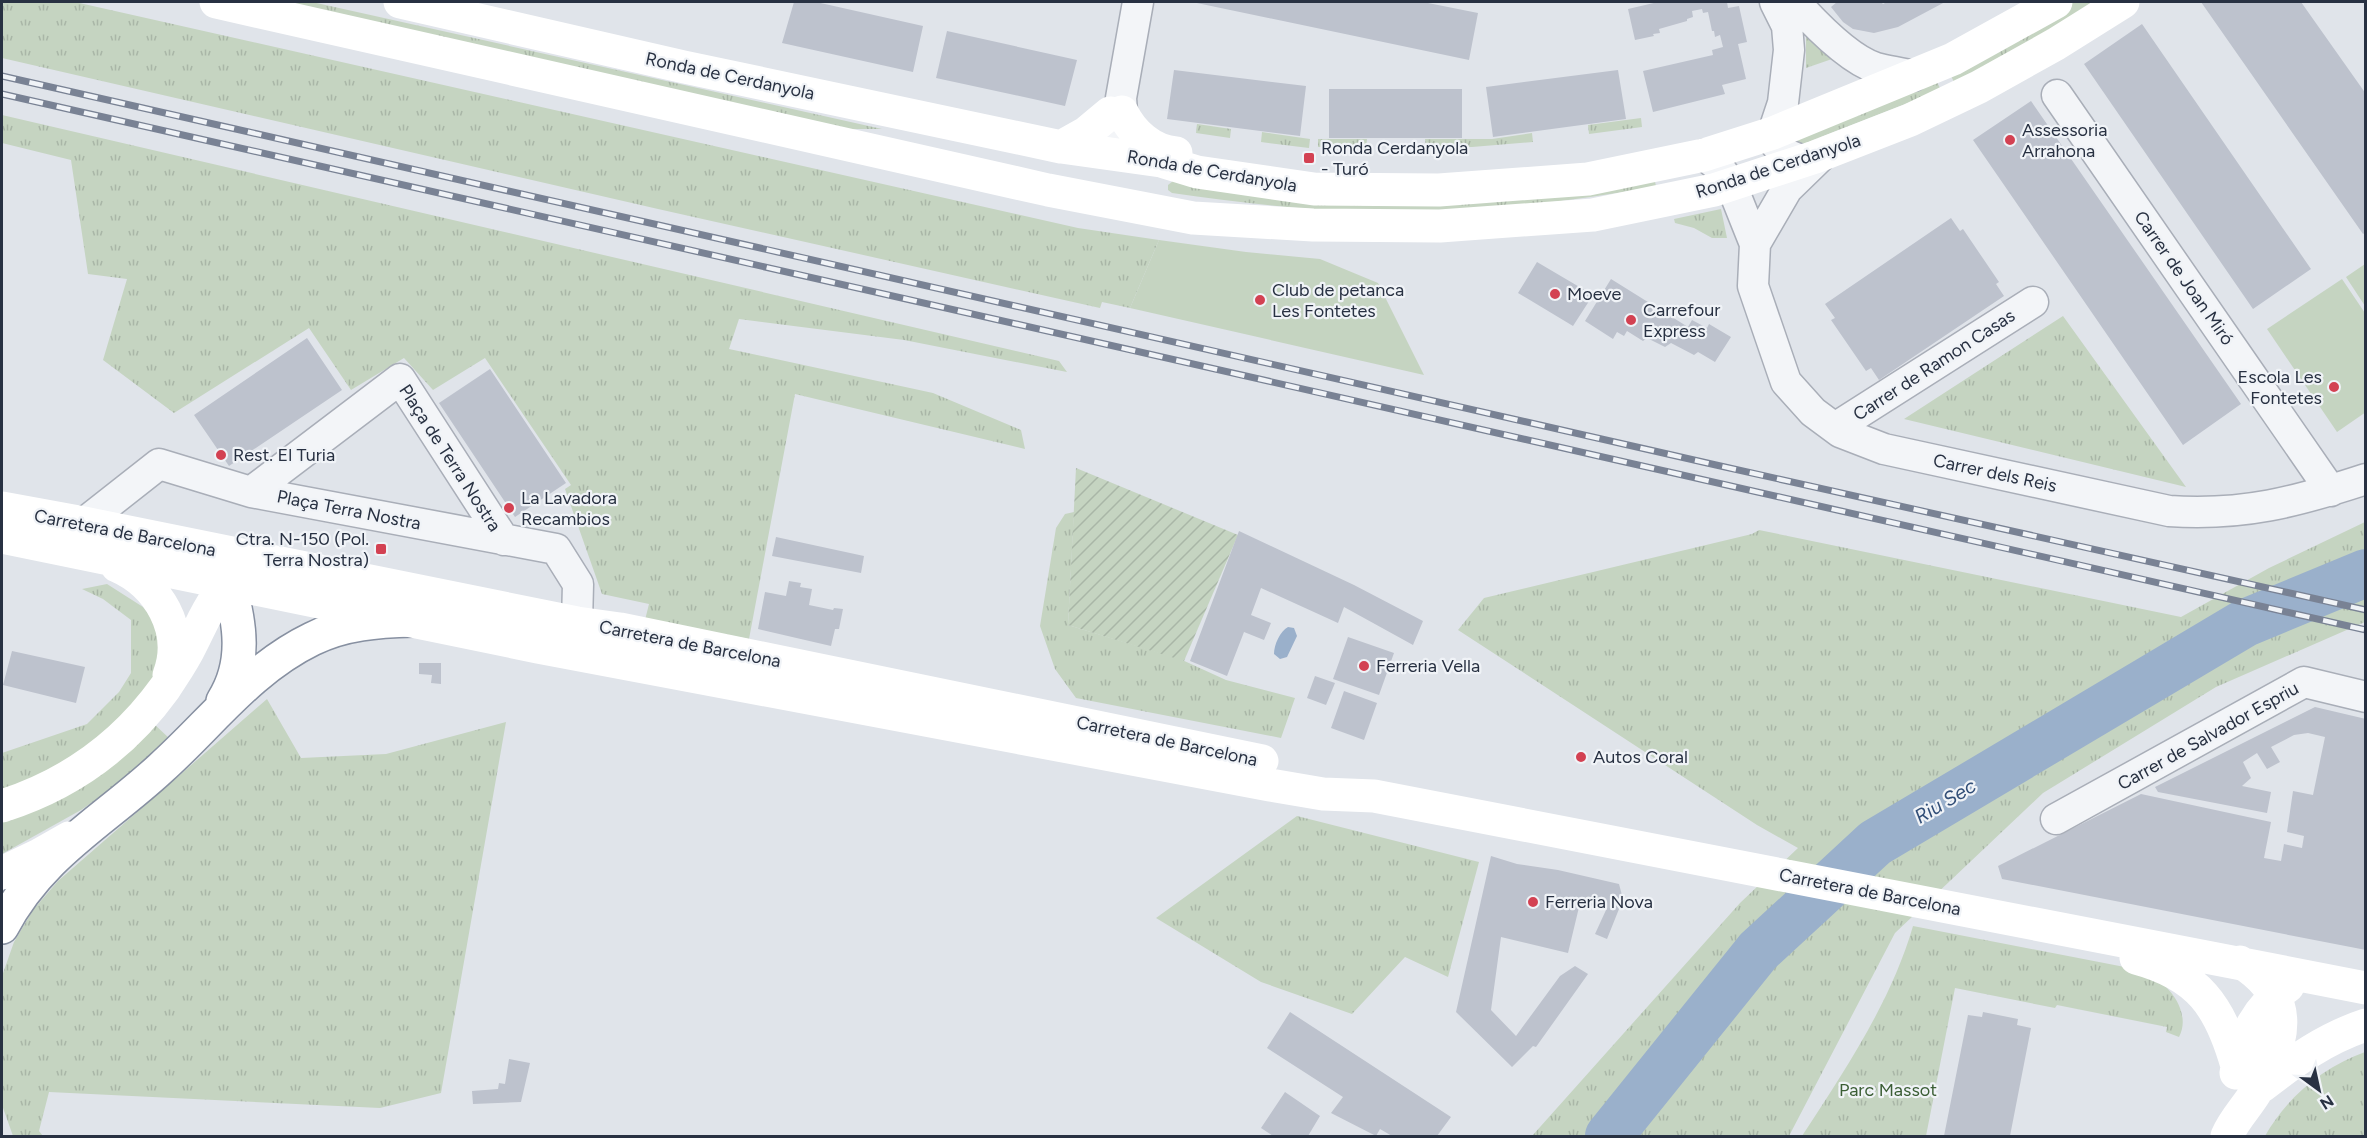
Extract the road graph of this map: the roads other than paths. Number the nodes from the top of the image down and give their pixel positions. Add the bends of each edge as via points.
1 (216, 2) edge
2 (400, 2) edge
3 (1138, 2) edge
4 (1775, 2) edge
5 (1795, 2) edge
6 (2055, 2) edge
7 (2123, 2) edge
8 (1913, 76) junction
9 (2057, 95) dead end
10 (1117, 108) junction
11 (1773, 133) junction
12 (832, 142) junction
13 (1061, 147) junction
14 (1109, 153) junction
15 (1704, 155) junction
16 (1813, 158) junction
17 (1731, 184) junction
18 (1314, 189) junction
19 (1329, 225) junction
20 (1755, 244) junction
21 (2033, 302) dead end
22 (1835, 428) junction
23 (2366, 479) edge
24 (2331, 491) junction
25 (251, 492) junction
26 (16, 511) edge
27 (84, 523) junction
28 (2, 537) edge
29 (504, 540) junction
30 (96, 557) junction
31 (363, 581) junction
32 (229, 583) junction
33 (414, 620) junction
34 (577, 623) junction
35 (165, 688) junction
36 (2366, 697) edge
37 (1009, 708) junction
38 (212, 717) junction
39 (904, 717) junction
40 (1131, 759) junction
41 (1374, 796) junction
42 (2, 806) edge
43 (99, 817) junction
44 (2056, 819) dead end
45 (2, 873) edge
46 (2, 927) edge
47 (2066, 931) junction
48 (2240, 962) junction
49 (2304, 976) junction
50 (2366, 988) edge
51 (2274, 996) junction
52 (2366, 1025) edge
53 (2247, 1078) junction
54 (2229, 1132) edge

1 - 12 main road, Ronda de Cerdanyola
2 - 13 main road, Ronda de Cerdanyola
3 - 10 street
4 - 11 street via 1787,26 1790,50 1783,103
5 - 8 street via 1854,57 1874,67
6 - 8 main road, Ronda de Cerdanyola via 1963,54
7 - 16 main road, Ronda de Cerdanyola via 1979,87 1910,120
8 - 11 main road, Ronda de Cerdanyola
9 - 24 street, Carrer de Joan Miró
10 - 13 main road
10 - 14 street
10 - 18 main road, Ronda de Cerdanyola via 1137,136 1169,152 1289,165
11 - 15 main road, Ronda de Cerdanyola
11 - 16 street via 1773,141 1784,153
12 - 14 main road, Ronda de Cerdanyola via 882,136 1073,177 1101,166
12 - 19 main road, Ronda de Cerdanyola via 1193,218
13 - 14 main road, Ronda de Cerdanyola
14 - 18 main road, Ronda de Cerdanyola
14 - 19 main road, Ronda de Cerdanyola via 1114,170 1131,188 1213,208
15 - 17 street, Carrer dels Reis
15 - 18 main road, Ronda de Cerdanyola via 1588,179 1438,190
16 - 17 main road, Ronda de Cerdanyola
16 - 20 street, Carrer dels Reis via 1787,189
17 - 19 main road, Ronda de Cerdanyola via 1593,215 1440,226
17 - 20 street, Carrer dels Reis
20 - 22 street, Carrer dels Reis via 1753,286 1786,382 1813,412
21 - 22 street, Carrer de Ramon Casas
22 - 24 street, Carrer dels Reis via 1884,449 2169,511 2243,511
23 - 24 street, Carrer dels Reis
25 - 27 street, Plaça Terra Nostra via 159,464
25 - 29 street, Plaça Terra Nostra
25 - 29 street, Plaça de Terra Nostra via 400,379
26 - 27 main road, Carretera de Barcelona
26 - 32 main road via 110,548 203,563 220,571
27 - 31 main road, Carretera de Barcelona
28 - 30 main road, Carretera de Barcelona
29 - 34 street, Plaça Terra Nostra via 556,549 578,584
30 - 32 main road, Carretera de Barcelona
30 - 35 main road via 139,579 166,611 175,653
31 - 32 main road via 318,584 252,574
31 - 34 main road, Carretera de Barcelona
32 - 33 main road, Carretera de Barcelona
32 - 35 main road via 205,614
32 - 38 main road via 240,649 235,676
33 - 38 main road via 357,624 313,638 267,666
33 - 39 main road, Carretera de Barcelona
34 - 37 main road, Carretera de Barcelona
35 - 42 main road via 125,735 101,755 45,790
36 - 44 street, Carrer de Salvador Espriu via 2304,682
37 - 39 main road via 981,718 942,711
37 - 40 main road via 1039,728 1109,746
37 - 41 main road, Carretera de Barcelona via 1327,774
38 - 43 main road via 160,769
39 - 40 main road, Carretera de Barcelona
40 - 41 main road, Carretera de Barcelona via 1323,794
41 - 47 main road, Carretera de Barcelona
43 - 45 main road
43 - 46 main road via 27,886
47 - 48 main road, Carretera de Barcelona
47 - 53 main road via 2089,946 2146,961 2183,977 2205,996 2220,1017
48 - 49 main road, Carretera de Barcelona
48 - 51 main road
49 - 50 main road, Carretera de Barcelona
49 - 51 main road
51 - 53 main road via 2247,1035
52 - 53 main road
53 - 54 main road

